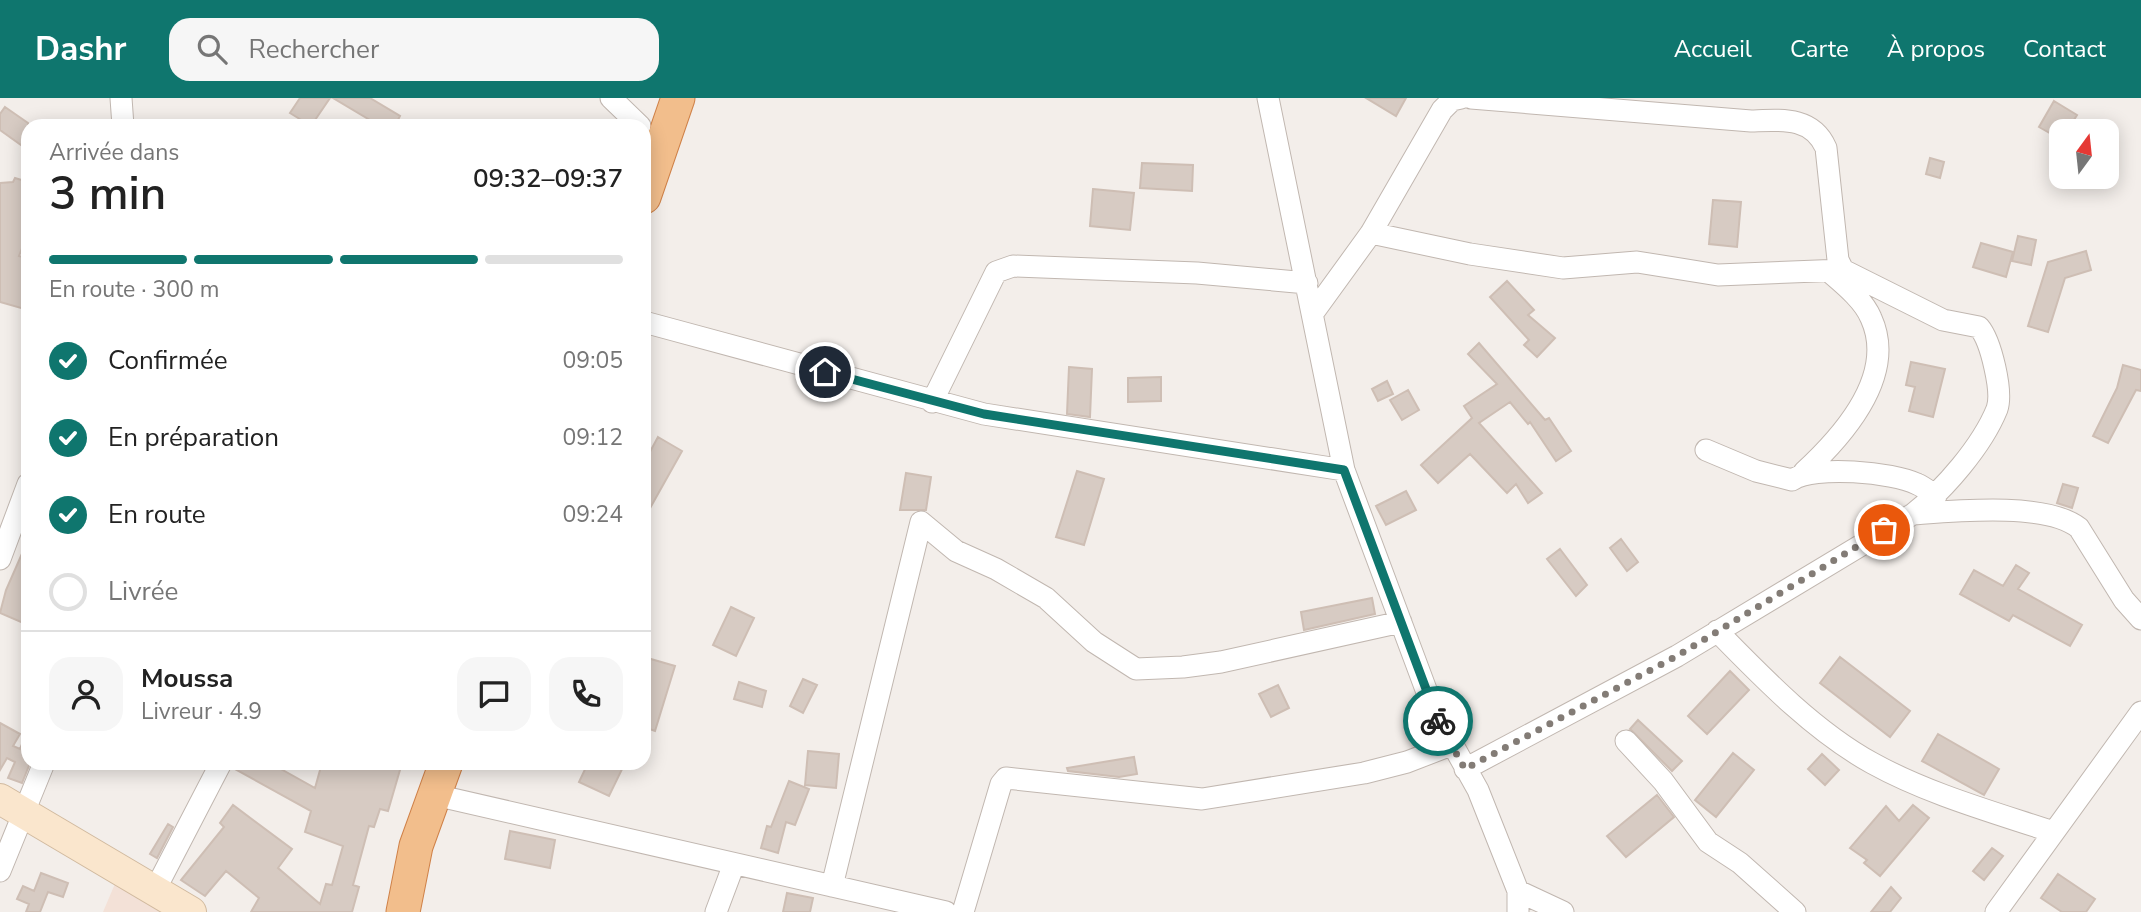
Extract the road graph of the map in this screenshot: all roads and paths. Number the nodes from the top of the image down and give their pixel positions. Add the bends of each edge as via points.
1 (121, 98) edge
2 (611, 98) edge
3 (678, 98) edge
4 (1268, 98) edge
5 (1461, 98) edge
6 (1471, 98) edge
7 (122, 119) edge
8 (633, 119) edge
9 (651, 132) edge
10 (1371, 233) junction
11 (1836, 271) junction
12 (1307, 283) junction
13 (1313, 313) junction
14 (651, 324) edge
15 (932, 402) junction
16 (1706, 450) dead end
17 (1344, 470) junction
18 (1804, 472) junction
19 (1936, 496) junction
20 (21, 503) edge
21 (1913, 514) junction
22 (0, 559) edge
23 (2141, 619) edge
24 (1401, 622) junction
25 (1717, 631) junction
26 (2141, 712) edge
27 (1626, 741) dead end
28 (1451, 746) junction
29 (1465, 769) junction
30 (39, 770) edge
31 (217, 770) edge
32 (444, 770) edge
33 (435, 795) junction
34 (12, 806) edge
35 (2053, 832) junction
36 (416, 846) junction
37 (734, 864) junction
38 (0, 871) edge
39 (832, 886) junction
40 (155, 890) junction
41 (1518, 901) edge
42 (191, 912) edge
43 (378, 912) edge
44 (403, 912) edge
45 (716, 912) edge
46 (946, 912) edge
47 (963, 912) edge
48 (1563, 912) edge
49 (1795, 912) edge
50 (1996, 912) edge

1 - 7 street
2 - 8 street
3 - 9 highway
4 - 12 street
5 - 10 street via 1442,110
6 - 11 street via 1781,120 1810,127 1820,134 1826,148
10 - 11 street via 1563,268 1637,262 1718,275
10 - 13 street
11 - 18 street via 1871,317 1880,349 1874,378 1858,407 1830,448
11 - 19 street via 1923,312 1979,327 1984,333 1992,353 1998,407
12 - 13 street
12 - 15 street via 1197,273 1013,266 996,272
13 - 17 street
14 - 15 street
15 - 17 street
16 - 18 street via 1792,480
17 - 24 street
18 - 19 street via 1864,473 1916,483
19 - 21 street
20 - 22 street
21 - 23 street via 2045,513 2069,519
21 - 25 street
24 - 28 street
24 - 39 street via 1220,662 1136,668 1094,642 1046,598 956,551 921,522
25 - 29 street
25 - 35 street via 1792,703 1870,762 1906,780
26 - 35 street
27 - 49 street via 1663,781 1708,842 1740,863
28 - 29 street
28 - 47 street via 1364,773 1202,799 1006,779
29 - 41 street via 1478,790
30 - 34 street
31 - 40 street
32 - 33 highway
33 - 36 highway
33 - 37 street
34 - 38 street
34 - 40 main road
35 - 50 street
36 - 43 highway
36 - 44 highway
37 - 39 street
37 - 45 street
39 - 46 street
40 - 42 main road
41 - 48 street

